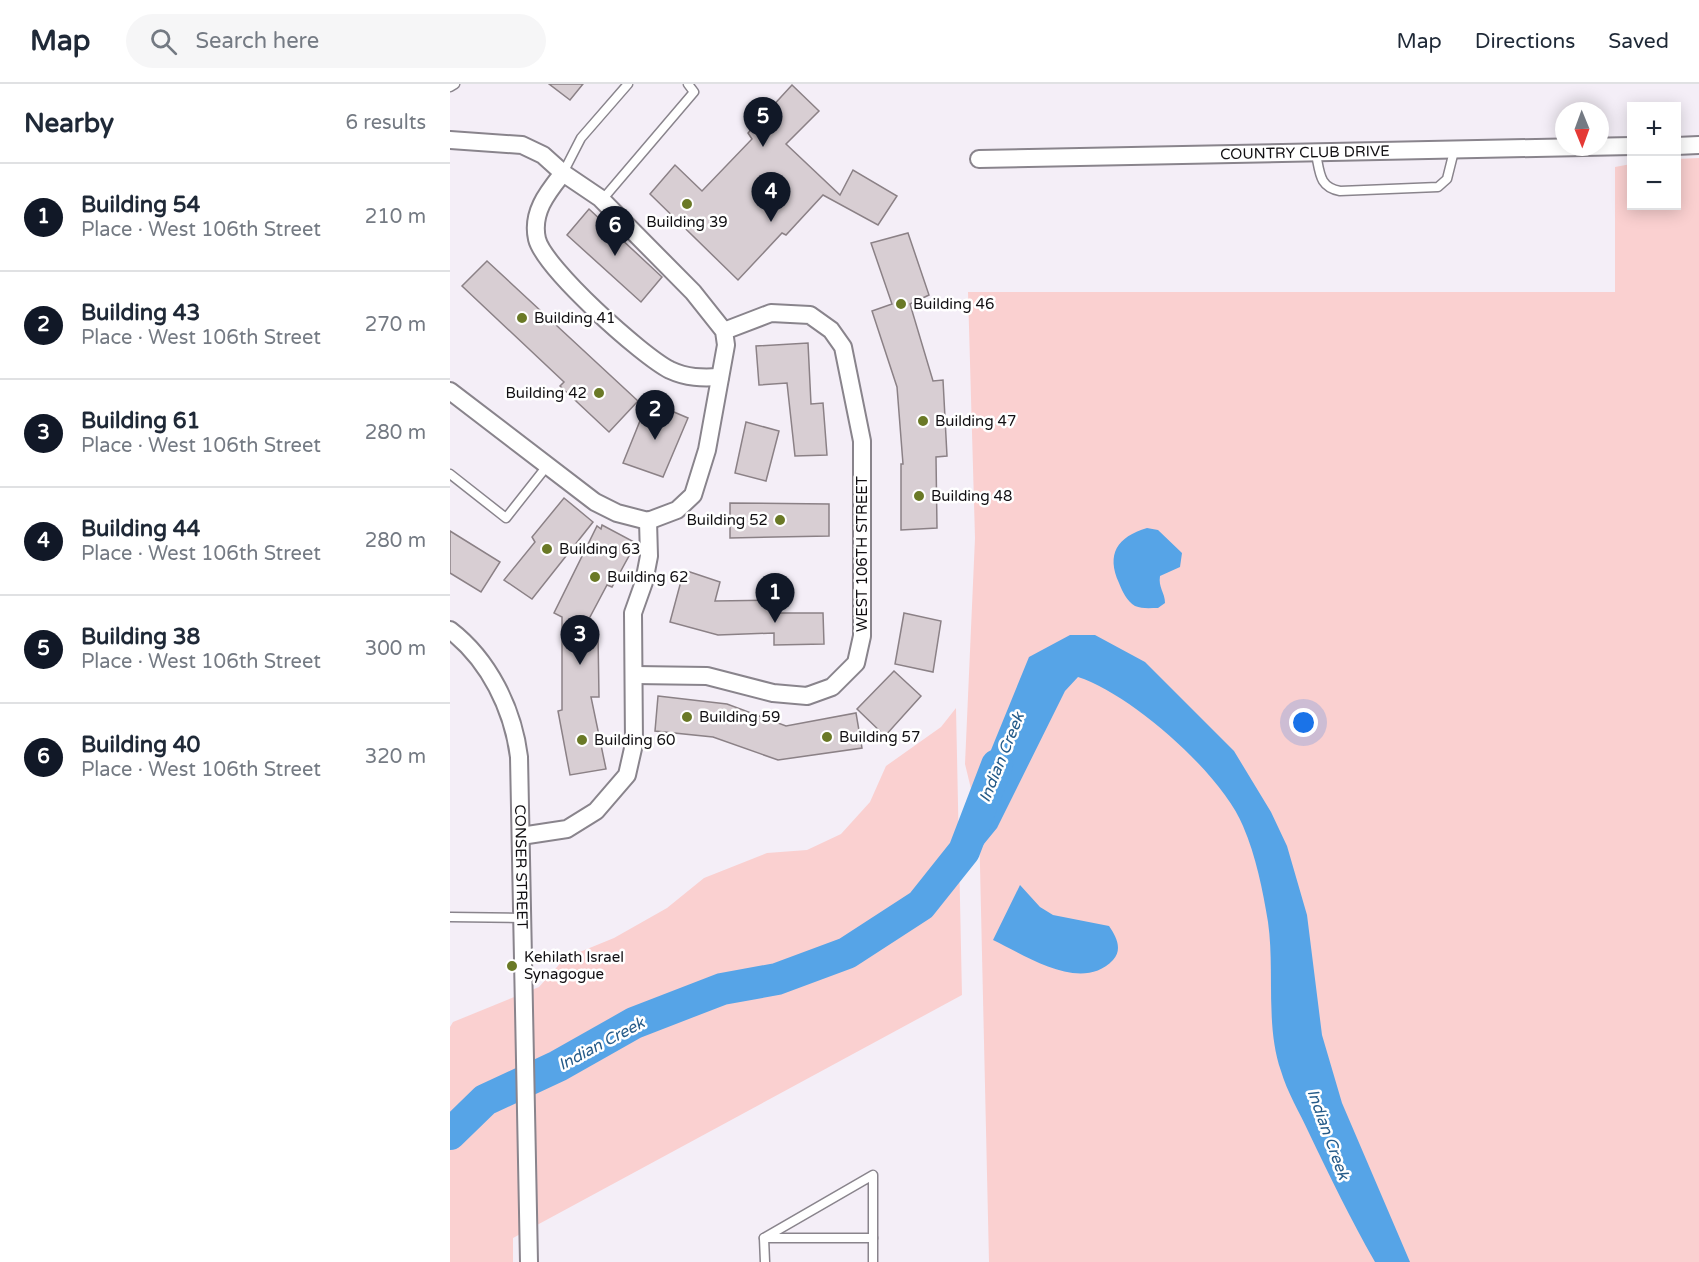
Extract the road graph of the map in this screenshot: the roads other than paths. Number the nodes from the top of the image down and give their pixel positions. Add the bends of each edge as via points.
1 (454, 84) edge
2 (628, 84) edge
3 (688, 84) edge
4 (450, 87) edge
5 (450, 140) edge
6 (1699, 145) edge
7 (1627, 146) edge
8 (1681, 146) edge
9 (1454, 152) junction
10 (1316, 154) junction
11 (979, 159) dead end
12 (563, 173) junction
13 (602, 200) junction
14 (724, 331) junction
15 (720, 377) junction
16 (452, 398) edge
17 (548, 466) junction
18 (450, 474) edge
19 (648, 521) junction
20 (452, 632) edge
21 (635, 675) junction
22 (520, 836) junction
23 (450, 917) edge
24 (522, 918) junction
25 (764, 1238) junction
26 (873, 1238) junction
27 (529, 1262) edge
28 (765, 1262) edge
29 (873, 1262) edge

1 - 4 lane
2 - 12 lane via 581,138
3 - 13 lane via 694,92
5 - 12 street via 522,145 543,155
6 - 8 street
7 - 9 street, COUNTRY CLUB DRIVE
9 - 10 street, COUNTRY CLUB DRIVE
9 - 10 lane via 1447,179 1437,187 1341,191 1329,189 1321,181
10 - 11 street, COUNTRY CLUB DRIVE
12 - 13 street
12 - 15 street via 543,197 536,218 542,253 585,299 669,370 692,378
13 - 14 street via 693,292
14 - 15 street via 726,345
14 - 21 street, WEST 106TH STREET via 771,313 810,315 831,330 843,347 862,441 862,636 856,663 832,687 807,696 773,693 707,676
15 - 19 street via 707,450 693,495 677,510
16 - 17 street
17 - 18 lane via 506,518
17 - 19 street via 595,502
19 - 21 street via 649,556 633,613
20 - 22 street, CONSER STREET via 480,661 516,732
21 - 22 street via 634,744 627,775 596,811 567,829
22 - 24 street, CONSER STREET
23 - 24 lane
24 - 27 street, CONSER STREET
25 - 26 lane
25 - 26 lane via 873,1175
25 - 28 lane
26 - 29 lane

